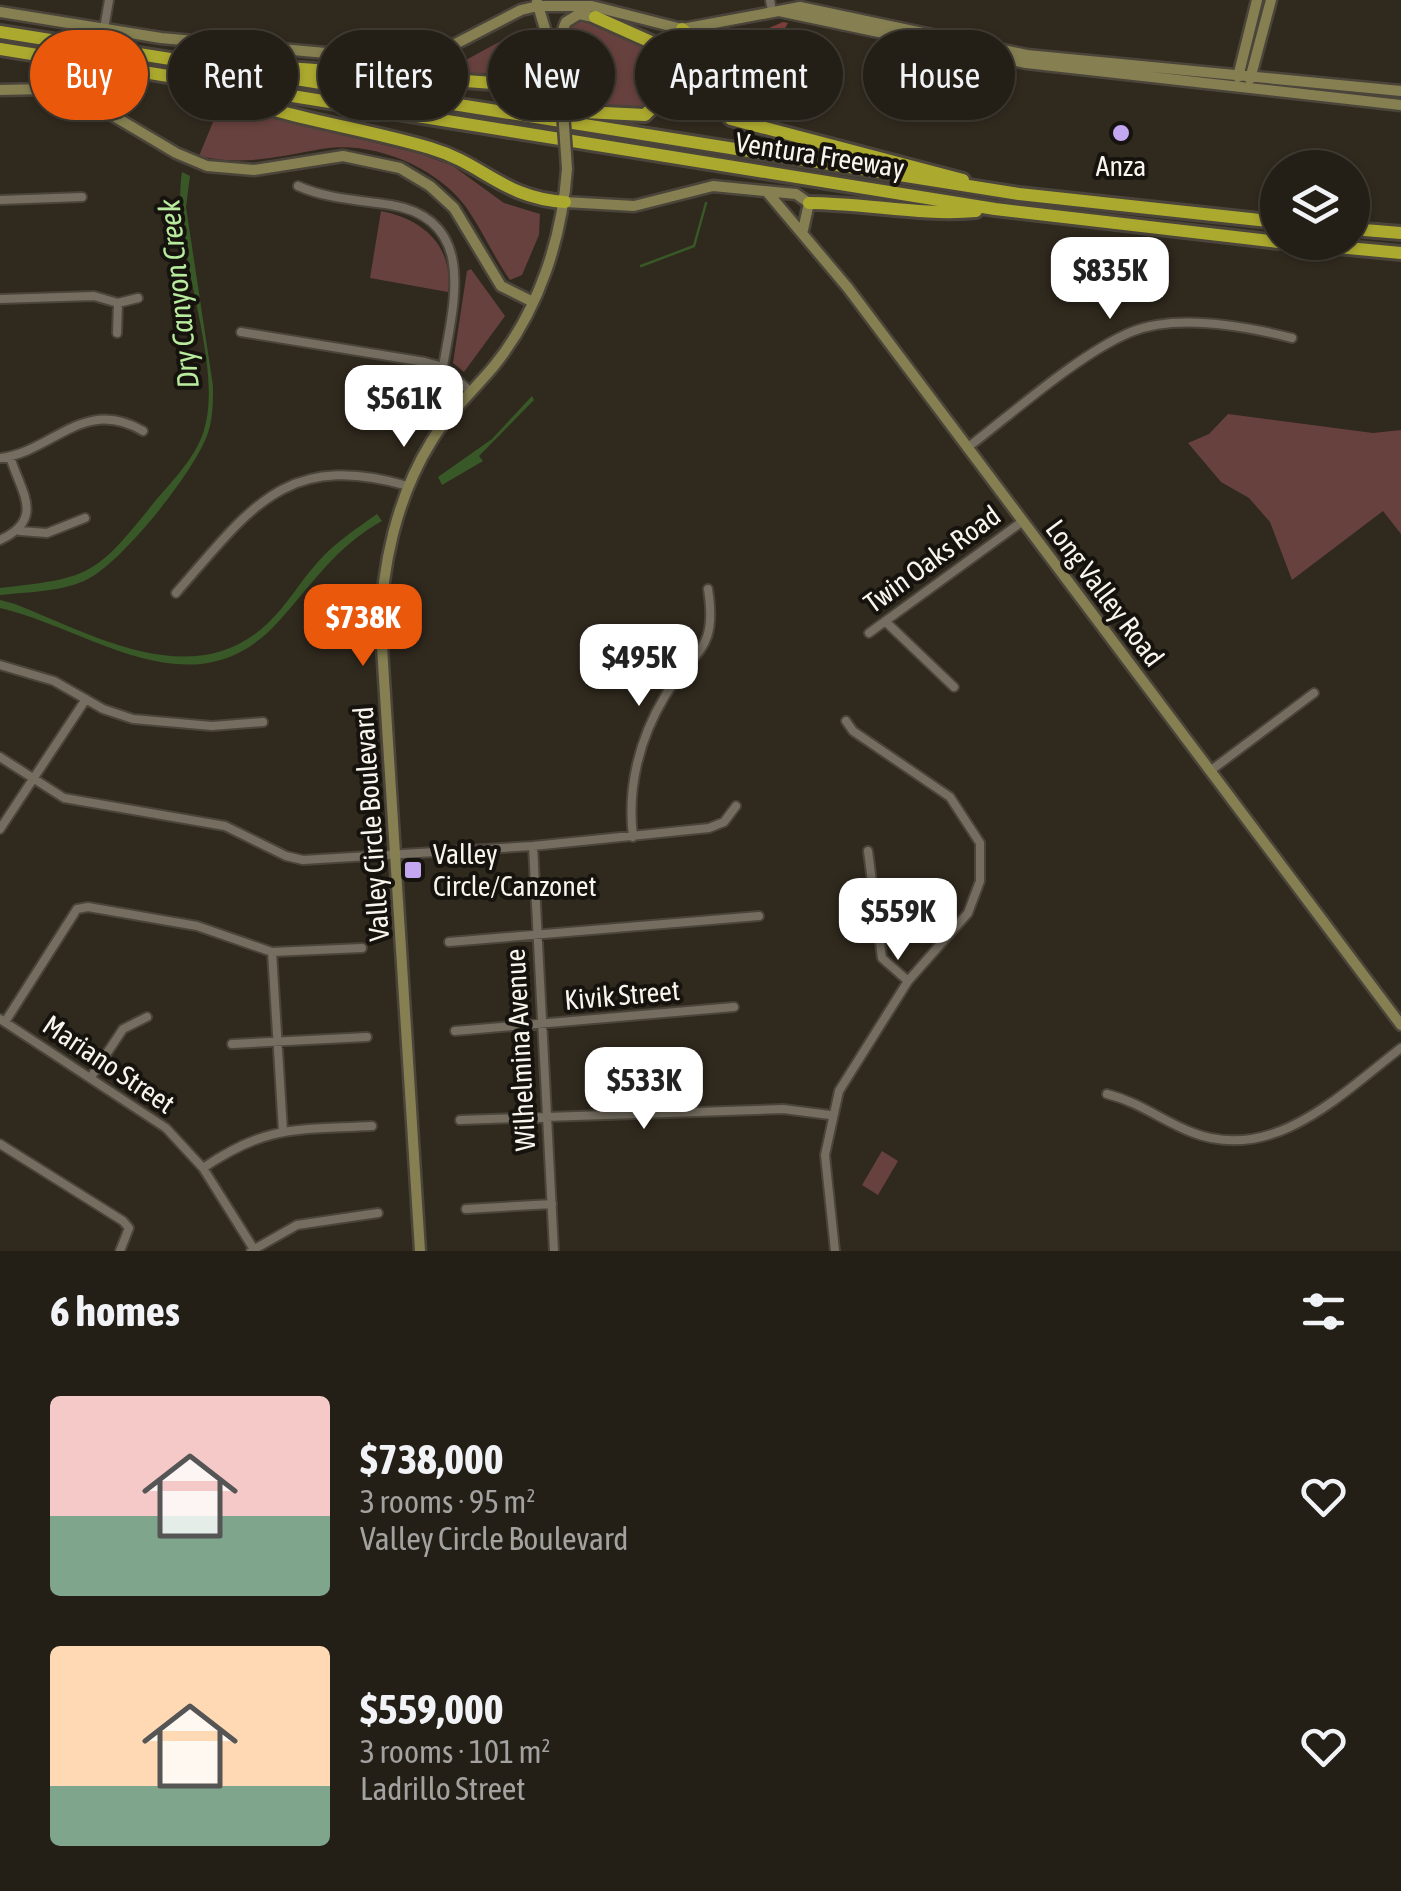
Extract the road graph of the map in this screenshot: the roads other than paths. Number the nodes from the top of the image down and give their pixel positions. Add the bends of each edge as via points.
1 (109, 0) edge
2 (1257, 0) edge
3 (1270, 0) edge
4 (537, 3) edge
5 (773, 8) edge
6 (0, 12) edge
7 (596, 17) junction
8 (104, 29) junction
9 (682, 29) junction
10 (546, 30) edge
11 (562, 30) edge
12 (0, 32) edge
13 (635, 35) edge
14 (0, 49) edge
15 (168, 58) edge
16 (298, 67) edge
17 (1244, 76) junction
18 (168, 77) edge
19 (488, 84) edge
20 (1352, 87) junction
21 (1242, 89) junction
22 (0, 90) edge
23 (1401, 91) edge
24 (298, 98) edge
25 (1350, 100) junction
26 (1401, 105) edge
27 (468, 107) edge
28 (468, 108) edge
29 (298, 115) edge
30 (635, 117) edge
31 (564, 120) edge
32 (298, 186) dead end
33 (984, 188) junction
34 (768, 193) junction
35 (82, 197) dead end
36 (0, 200) edge
37 (565, 202) junction
38 (810, 203) junction
39 (995, 208) junction
40 (1260, 220) edge
41 (803, 230) junction
42 (1370, 230) edge
43 (1401, 233) edge
44 (1260, 240) edge
45 (1370, 251) edge
46 (1401, 254) edge
47 (138, 298) dead end
48 (0, 299) edge
49 (532, 302) junction
50 (118, 303) junction
51 (241, 332) dead end
52 (117, 333) dead end
53 (1292, 338) dead end
54 (444, 367) junction
55 (471, 392) junction
56 (143, 431) dead end
57 (968, 448) junction
58 (5, 457) edge
59 (408, 486) junction
60 (85, 518) dead end
61 (1022, 521) junction
62 (20, 531) junction
63 (0, 540) edge
64 (708, 588) dead end
65 (176, 592) dead end
66 (886, 622) junction
67 (869, 634) dead end
68 (0, 665) edge
69 (954, 687) dead end
70 (1314, 693) dead end
71 (86, 698) junction
72 (846, 721) dead end
73 (263, 722) dead end
74 (0, 757) edge
75 (1210, 772) junction
76 (33, 778) junction
77 (736, 806) dead end
78 (0, 829) edge
79 (633, 836) junction
80 (533, 846) junction
81 (868, 852) dead end
82 (396, 855) junction
83 (759, 916) dead end
84 (536, 937) junction
85 (449, 942) dead end
86 (362, 948) dead end
87 (272, 952) junction
88 (908, 981) junction
89 (734, 1007) dead end
90 (146, 1017) dead end
91 (2, 1020) edge
92 (1401, 1025) edge
93 (540, 1026) junction
94 (455, 1031) dead end
95 (367, 1037) dead end
96 (277, 1042) junction
97 (232, 1044) dead end
98 (1401, 1048) edge
99 (91, 1077) junction
100 (1107, 1094) dead end
101 (830, 1115) junction
102 (546, 1116) junction
103 (460, 1120) dead end
104 (372, 1126) dead end
105 (283, 1131) junction
106 (0, 1144) edge
107 (203, 1168) junction
108 (552, 1204) junction
109 (466, 1209) dead end
110 (378, 1214) dead end
111 (253, 1250) edge
112 (120, 1251) edge
113 (420, 1251) edge
114 (554, 1251) edge
115 (835, 1251) edge

1 - 8 street
2 - 17 main road
3 - 17 main road
4 - 8 main road via 451,48 409,58
4 - 9 main road via 592,6
4 - 10 main road
5 - 9 main road
5 - 17 main road via 826,10 1027,54
5 - 21 main road via 1010,60
6 - 8 main road
7 - 9 main road via 660,32
7 - 11 main road via 579,14
7 - 13 highway
9 - 33 highway via 690,36 705,96 731,119 940,170
12 - 15 highway, Ventura Freeway
14 - 18 highway, Ventura Freeway
16 - 19 highway
17 - 20 main road
17 - 21 main road
20 - 23 main road
20 - 25 main road
21 - 25 main road
22 - 49 main road via 85,99 176,154 220,168 254,170 343,156 400,168 454,208 500,286
24 - 39 highway, Ventura Freeway
25 - 26 main road
27 - 30 highway
28 - 33 highway, Ventura Freeway
29 - 37 highway via 428,147 465,161 512,193
31 - 37 main road, Valley Circle Boulevard, bridge
32 - 54 street via 407,208 439,231 456,272
33 - 40 highway, Ventura Freeway
34 - 37 main road via 713,186 634,206
34 - 38 main road via 796,194
34 - 41 main road, Long Valley Road
35 - 36 street
37 - 49 main road, Valley Circle Boulevard
38 - 39 highway via 942,214
38 - 41 main road
39 - 44 highway, Ventura Freeway
41 - 57 main road, Long Valley Road
42 - 43 highway
45 - 46 highway
47 - 50 street
48 - 50 street via 94,296
49 - 55 main road, Valley Circle Boulevard
50 - 52 street
51 - 54 street
53 - 57 street via 1176,324 1132,332
54 - 55 street
55 - 59 main road, Valley Circle Boulevard via 436,434
56 - 58 street via 126,422 85,422
57 - 61 main road, Long Valley Road
58 - 62 street via 28,506
59 - 65 street via 330,473 291,484 249,510
59 - 82 main road, Valley Circle Boulevard via 390,544 381,613
60 - 62 street via 47,533
61 - 66 street, Twin Oaks Road
61 - 75 main road, Long Valley Road
62 - 63 street
64 - 79 street via 714,624 664,697 632,775
66 - 67 street, Twin Oaks Road
66 - 69 street
68 - 71 street via 54,680
70 - 75 street
71 - 73 street via 133,719 212,726
71 - 76 street
72 - 88 street via 950,797 980,842 980,882 968,913
74 - 76 street
75 - 92 main road, Long Valley Road
76 - 78 street
76 - 82 street via 83,804 225,826 286,856
77 - 79 street via 718,826
79 - 80 street
80 - 82 street
80 - 84 street, Wilhelmina Avenue
81 - 88 street via 882,958
82 - 113 main road, Valley Circle Boulevard
83 - 84 street
84 - 85 street
84 - 93 street, Wilhelmina Avenue
86 - 87 street
87 - 91 street via 197,926 88,906 77,909
87 - 96 street
88 - 101 street via 844,1079
89 - 93 street, Kivik Street
90 - 99 street via 122,1030
91 - 99 street, Mariano Street
93 - 94 street, Kivik Street
93 - 102 street, Wilhelmina Avenue
95 - 96 street
96 - 97 street
96 - 105 street
98 - 100 street via 1302,1123 1250,1140 1193,1133
99 - 107 street, Mariano Street via 166,1128
101 - 102 street via 783,1109
101 - 115 street via 825,1155
102 - 103 street
102 - 108 street, Wilhelmina Avenue
104 - 105 street
105 - 107 street via 250,1138
106 - 112 street via 129,1228
107 - 111 street, Mariano Street
108 - 109 street
108 - 114 street, Wilhelmina Avenue
110 - 111 street via 296,1224

